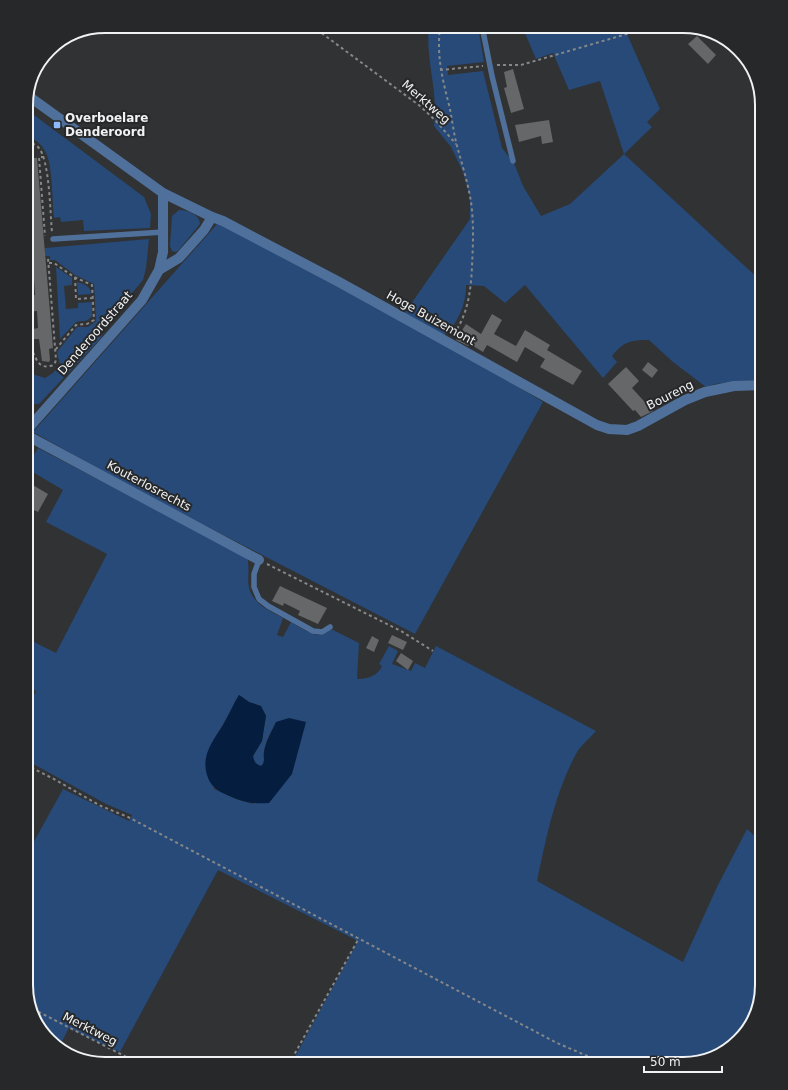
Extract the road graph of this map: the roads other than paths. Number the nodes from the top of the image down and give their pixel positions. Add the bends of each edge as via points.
1 (483, 33) edge
2 (33, 99) edge
3 (513, 161) dead end
4 (163, 193) junction
5 (212, 217) junction
6 (164, 232) junction
7 (53, 239) road end
8 (159, 270) junction
9 (755, 384) edge
10 (33, 423) edge
11 (638, 426) joint
12 (33, 439) edge
13 (259, 560) joint
14 (330, 627) dead end

1 - 3 lane
2 - 4 street, Hoge Buizemont
4 - 5 street, Hoge Buizemont
4 - 6 street, Denderoordstraat
5 - 8 street via 179,258
5 - 11 street, Hoge Buizemont via 339,282 597,425 618,430
6 - 7 lane
6 - 8 street, Denderoordstraat
8 - 10 street, Denderoordstraat via 142,300
9 - 11 street, Boureng via 705,392
12 - 13 street, Kouterlosrechts
13 - 14 lane via 254,574 254,587 259,599 313,631 322,632

